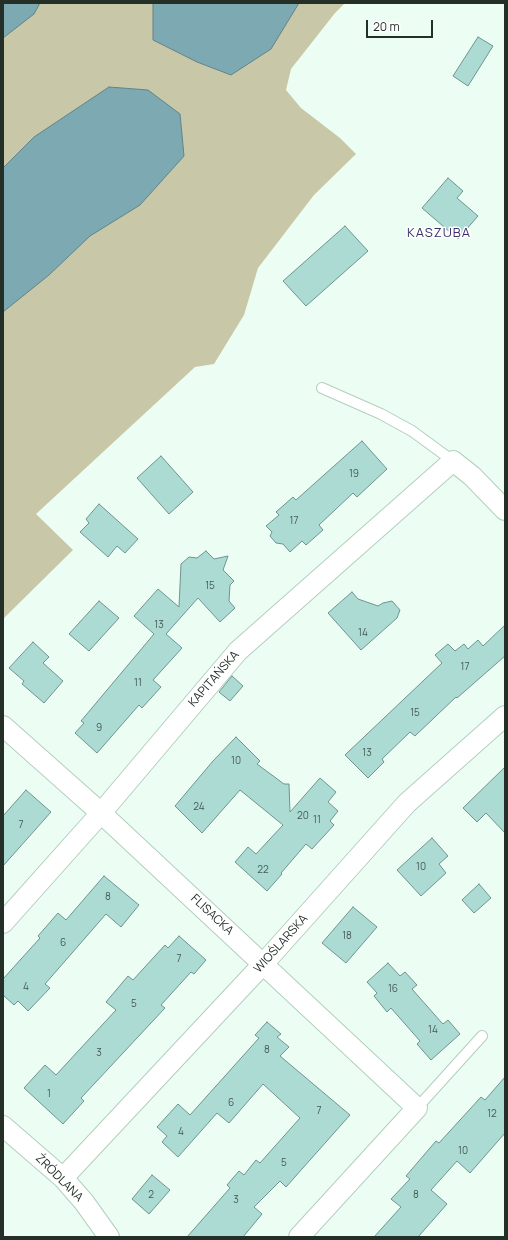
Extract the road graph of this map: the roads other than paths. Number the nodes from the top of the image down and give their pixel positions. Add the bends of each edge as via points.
1 (322, 388) dead end
2 (452, 462) junction
3 (505, 510) edge
4 (505, 716) edge
5 (3, 726) edge
6 (101, 813) junction
7 (3, 923) edge
8 (264, 963) junction
9 (482, 1036) dead end
10 (417, 1108) junction
11 (3, 1126) edge
12 (63, 1178) junction
13 (108, 1237) edge
14 (299, 1237) edge

1 - 2 lane via 412,431
2 - 3 street via 472,476
2 - 6 street, KAPITAŃSKA via 238,651
4 - 8 street, WIOŚLARSKA via 407,803
5 - 6 street, FLISACKA
6 - 7 street, KAPITAŃSKA
6 - 8 street, FLISACKA
8 - 10 street, FLISACKA
8 - 12 street, WIOŚLARSKA
9 - 10 lane
10 - 14 street
11 - 12 street, ŹRÓDLANA
12 - 13 street, ŹRÓDLANA via 84,1202

